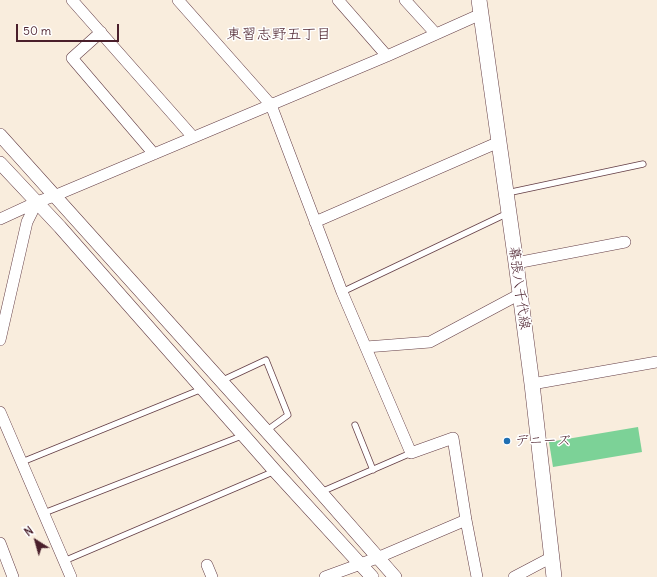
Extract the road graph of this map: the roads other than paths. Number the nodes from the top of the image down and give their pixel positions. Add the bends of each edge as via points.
1 (72, 0) edge
2 (178, 0) edge
3 (405, 0) edge
4 (341, 1) edge
5 (480, 7) edge
6 (101, 32) junction
7 (436, 34) junction
8 (387, 56) junction
9 (271, 105) junction
10 (0, 135) edge
11 (193, 137) junction
12 (499, 142) junction
13 (154, 154) junction
14 (0, 163) edge
15 (643, 164) dead end
16 (506, 194) junction
17 (54, 196) junction
18 (37, 202) junction
19 (508, 212) junction
20 (0, 218) edge
21 (315, 222) junction
22 (626, 242) dead end
23 (516, 263) junction
24 (342, 292) junction
25 (520, 294) junction
26 (3, 316) edge
27 (0, 340) edge
28 (366, 347) junction
29 (657, 362) edge
30 (221, 381) junction
31 (532, 384) junction
32 (202, 389) junction
33 (0, 412) edge
34 (355, 425) dead end
35 (266, 431) junction
36 (244, 435) junction
37 (411, 453) junction
38 (22, 462) junction
39 (373, 470) junction
40 (275, 471) junction
41 (321, 493) junction
42 (44, 513) junction
43 (466, 520) junction
44 (0, 543) edge
45 (552, 557) junction
46 (377, 558) junction
47 (64, 561) junction
48 (360, 564) junction
49 (207, 565) dead end
50 (13, 577) edge
51 (71, 577) edge
52 (212, 577) edge
53 (325, 577) edge
54 (372, 577) edge
55 (395, 577) edge
56 (477, 577) edge
57 (514, 577) edge
58 (554, 577) edge

1 - 6 street
2 - 9 street
3 - 7 street
4 - 8 street
5 - 7 street
5 - 12 main road, 幕張八千代線
6 - 11 street
6 - 13 street via 72,58
7 - 8 street
8 - 9 street
9 - 11 street
9 - 21 street
10 - 17 street
11 - 13 street
12 - 16 main road, 幕張八千代線
12 - 21 street
13 - 17 street
14 - 18 street
15 - 16 lane
16 - 19 main road, 幕張八千代線
17 - 18 street
17 - 30 street
18 - 20 street
18 - 26 street via 27,222
18 - 32 street
19 - 23 main road, 幕張八千代線
19 - 24 lane
21 - 24 street
22 - 23 street
23 - 25 main road, 幕張八千代線
24 - 28 street
25 - 28 street via 430,342
25 - 31 main road, 幕張八千代線
26 - 27 street
28 - 37 street
29 - 31 street
30 - 35 street
30 - 35 lane via 266,360 288,415
31 - 45 main road, 幕張八千代線
32 - 36 street
32 - 38 lane
33 - 38 street
34 - 39 lane
35 - 41 street
36 - 40 street
36 - 42 lane
37 - 39 lane
37 - 43 street via 453,438
38 - 42 street
39 - 41 lane
40 - 47 lane
40 - 48 street
41 - 46 street
42 - 47 street
43 - 46 street
43 - 56 street
44 - 50 street
45 - 57 street
45 - 58 main road, 幕張八千代線
46 - 48 street
46 - 55 street
47 - 51 street
48 - 53 street
48 - 54 street
49 - 52 street

